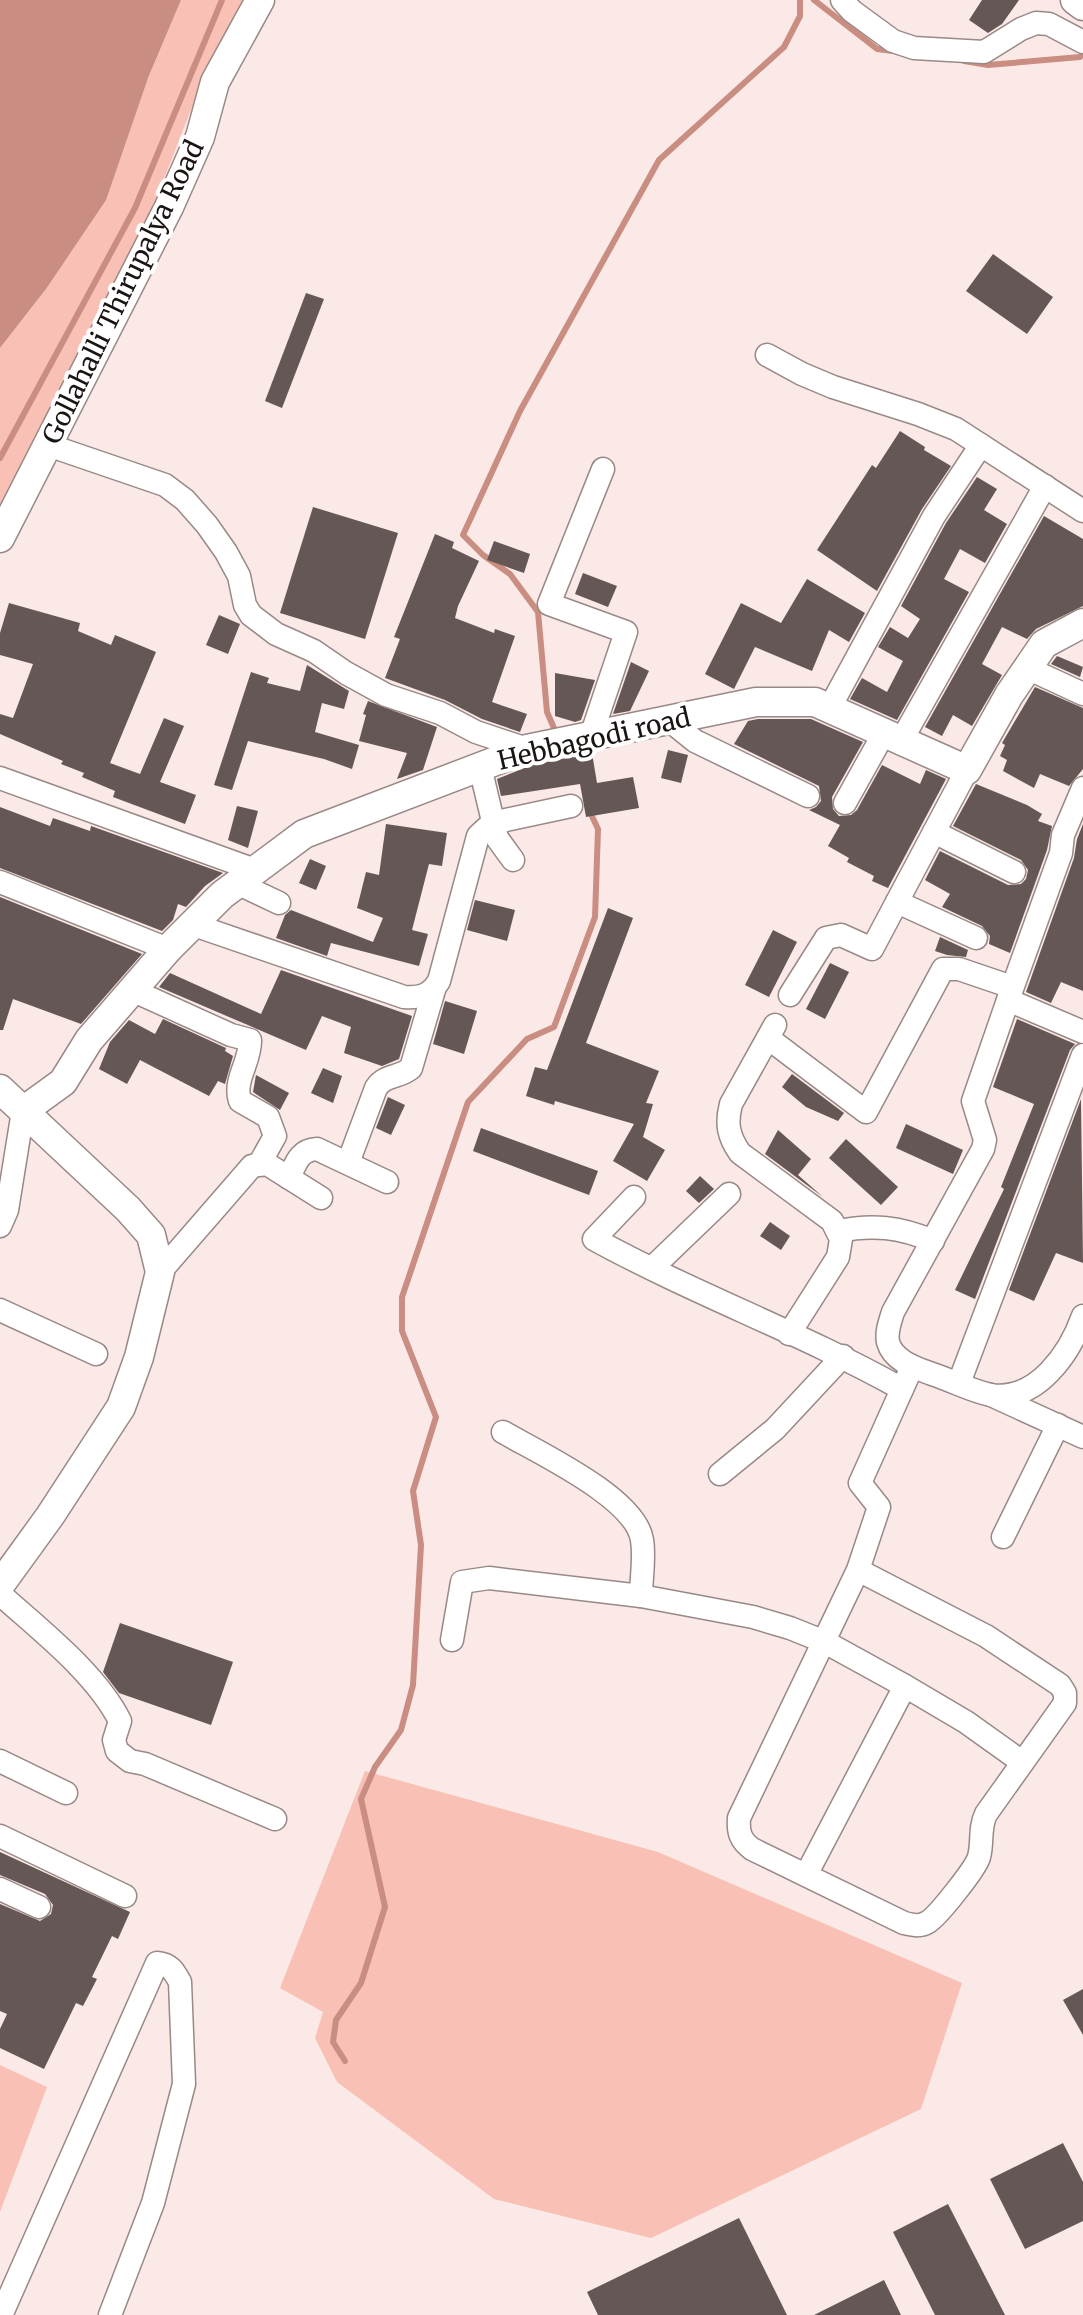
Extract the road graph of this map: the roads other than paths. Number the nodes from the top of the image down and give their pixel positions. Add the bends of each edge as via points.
1 (260, 0) edge
2 (842, 0) edge
3 (1075, 0) edge
4 (1083, 6) edge
5 (1083, 42) edge
6 (767, 355) dead end
7 (48, 445) junction
8 (981, 445) junction
9 (603, 469) dead end
10 (1045, 486) junction
11 (1083, 511) edge
12 (0, 538) edge
13 (1083, 623) edge
14 (1027, 668) junction
15 (1083, 694) edge
16 (829, 709) junction
17 (669, 720) junction
18 (893, 737) junction
19 (560, 742) junction
20 (480, 767) junction
21 (967, 770) junction
22 (0, 778) edge
23 (1083, 788) edge
24 (808, 796) dead end
25 (845, 803) dead end
26 (571, 806) dead end
27 (492, 823) junction
28 (934, 832) junction
29 (513, 860) dead end
30 (1014, 872) dead end
31 (246, 877) junction
32 (0, 882) edge
33 (897, 902) junction
34 (279, 903) dead end
35 (194, 925) junction
36 (976, 938) dead end
37 (168, 949) junction
38 (434, 990) junction
39 (134, 991) junction
40 (1010, 994) junction
41 (790, 995) dead end
42 (1083, 1032) edge
43 (1083, 1055) edge
44 (0, 1089) edge
45 (11, 1109) edge
46 (260, 1163) junction
47 (348, 1163) junction
48 (289, 1178) junction
49 (6, 1181) edge
50 (387, 1182) dead end
51 (729, 1194) dead end
52 (634, 1197) dead end
53 (321, 1198) dead end
54 (0, 1226) edge
55 (838, 1231) junction
56 (933, 1241) junction
57 (652, 1268) junction
58 (160, 1272) junction
59 (0, 1310) edge
60 (1083, 1316) edge
61 (789, 1334) junction
62 (96, 1354) dead end
63 (843, 1356) junction
64 (912, 1367) junction
65 (959, 1383) junction
66 (902, 1389) junction
67 (990, 1395) junction
68 (1058, 1425) junction
69 (503, 1432) dead end
70 (1083, 1437) edge
71 (720, 1474) dead end
72 (1003, 1537) dead end
73 (858, 1570) junction
74 (0, 1585) edge
75 (0, 1594) edge
76 (641, 1596) junction
77 (452, 1640) dead end
78 (825, 1642) junction
79 (905, 1686) junction
80 (0, 1761) edge
81 (1022, 1762) junction
82 (66, 1793) dead end
83 (275, 1819) dead end
84 (0, 1836) edge
85 (806, 1875) junction
86 (0, 1889) edge
87 (125, 1896) dead end
88 (39, 1907) dead end
89 (5, 2312) edge
90 (110, 2315) edge

1 - 7 street, Gollahalli Thirupalya Road via 215,82 200,137 174,197
2 - 5 street via 893,41 914,48 984,52 1036,23
3 - 4 street
6 - 8 street via 833,387 956,429
7 - 12 street, Gollahalli Thirupalya Road
7 - 19 street via 165,485 185,500 226,552 251,615 269,629 386,695 476,732
8 - 10 street
8 - 16 street via 934,516
9 - 19 street via 549,604 626,632
10 - 11 street
10 - 18 street
13 - 14 street via 1044,644
14 - 15 street
14 - 21 street
16 - 17 street, Hebbagodi road via 815,702 756,702
16 - 18 street, Hebbagodi road
17 - 19 street, Hebbagodi road
17 - 24 street via 695,741
18 - 21 street, Hebbagodi road
18 - 25 street
19 - 20 street, Hebbagodi road
20 - 27 street
20 - 31 street, Hebbagodi road via 304,834
21 - 28 street
22 - 31 street
23 - 40 street
26 - 27 street
27 - 29 street
27 - 38 street via 478,836
28 - 30 street
28 - 33 street
31 - 34 street
31 - 35 street, Hebbagodi road
32 - 37 street
33 - 36 street
33 - 41 street via 872,949 841,935 826,938
35 - 37 street, Hebbagodi road
35 - 38 street via 404,997
37 - 39 street, Hebbagodi road
38 - 47 street via 411,1068 380,1083
39 - 45 street, Hebbagodi road via 89,1040 63,1082
39 - 46 street via 250,1040 238,1094 240,1101 268,1117 275,1136
40 - 42 street
40 - 55 street via 959,969 943,969 866,1112 771,1031 731,1104 731,1140 740,1153 832,1221
40 - 56 street via 974,1093 983,1149
43 - 65 street
44 - 45 street
45 - 49 street
45 - 58 street via 128,1209 151,1235
46 - 48 street
46 - 58 street via 246,1171
47 - 48 street via 325,1150 311,1149 299,1156
47 - 50 street
48 - 53 street
49 - 54 street via 7,1210
51 - 57 street
52 - 57 street via 594,1239
55 - 56 street via 890,1227
55 - 61 street via 838,1257
56 - 64 street via 888,1329 889,1344
57 - 61 street
58 - 74 street via 121,1407
59 - 62 street
60 - 67 street via 1069,1349 1040,1380 1016,1392
61 - 63 street
63 - 66 street
63 - 71 street via 775,1429
64 - 65 street
64 - 66 street
65 - 67 street
66 - 73 street via 860,1483 879,1507
67 - 68 street
68 - 70 street
68 - 72 street
69 - 76 street via 604,1492 634,1518 642,1539
73 - 78 street
73 - 81 street via 986,1636 1060,1685 1065,1703
75 - 83 street via 112,1704 120,1721 114,1740 117,1751 130,1761
76 - 77 street via 489,1578 462,1582
76 - 78 street via 753,1617
78 - 79 street
78 - 85 street via 738,1829 752,1849
79 - 81 street
79 - 85 street
80 - 82 street
81 - 85 street via 983,1820 976,1864 929,1922 904,1923
84 - 87 street
86 - 88 street
89 - 90 street via 157,1963 164,1964 180,1982 184,2084 153,2203

